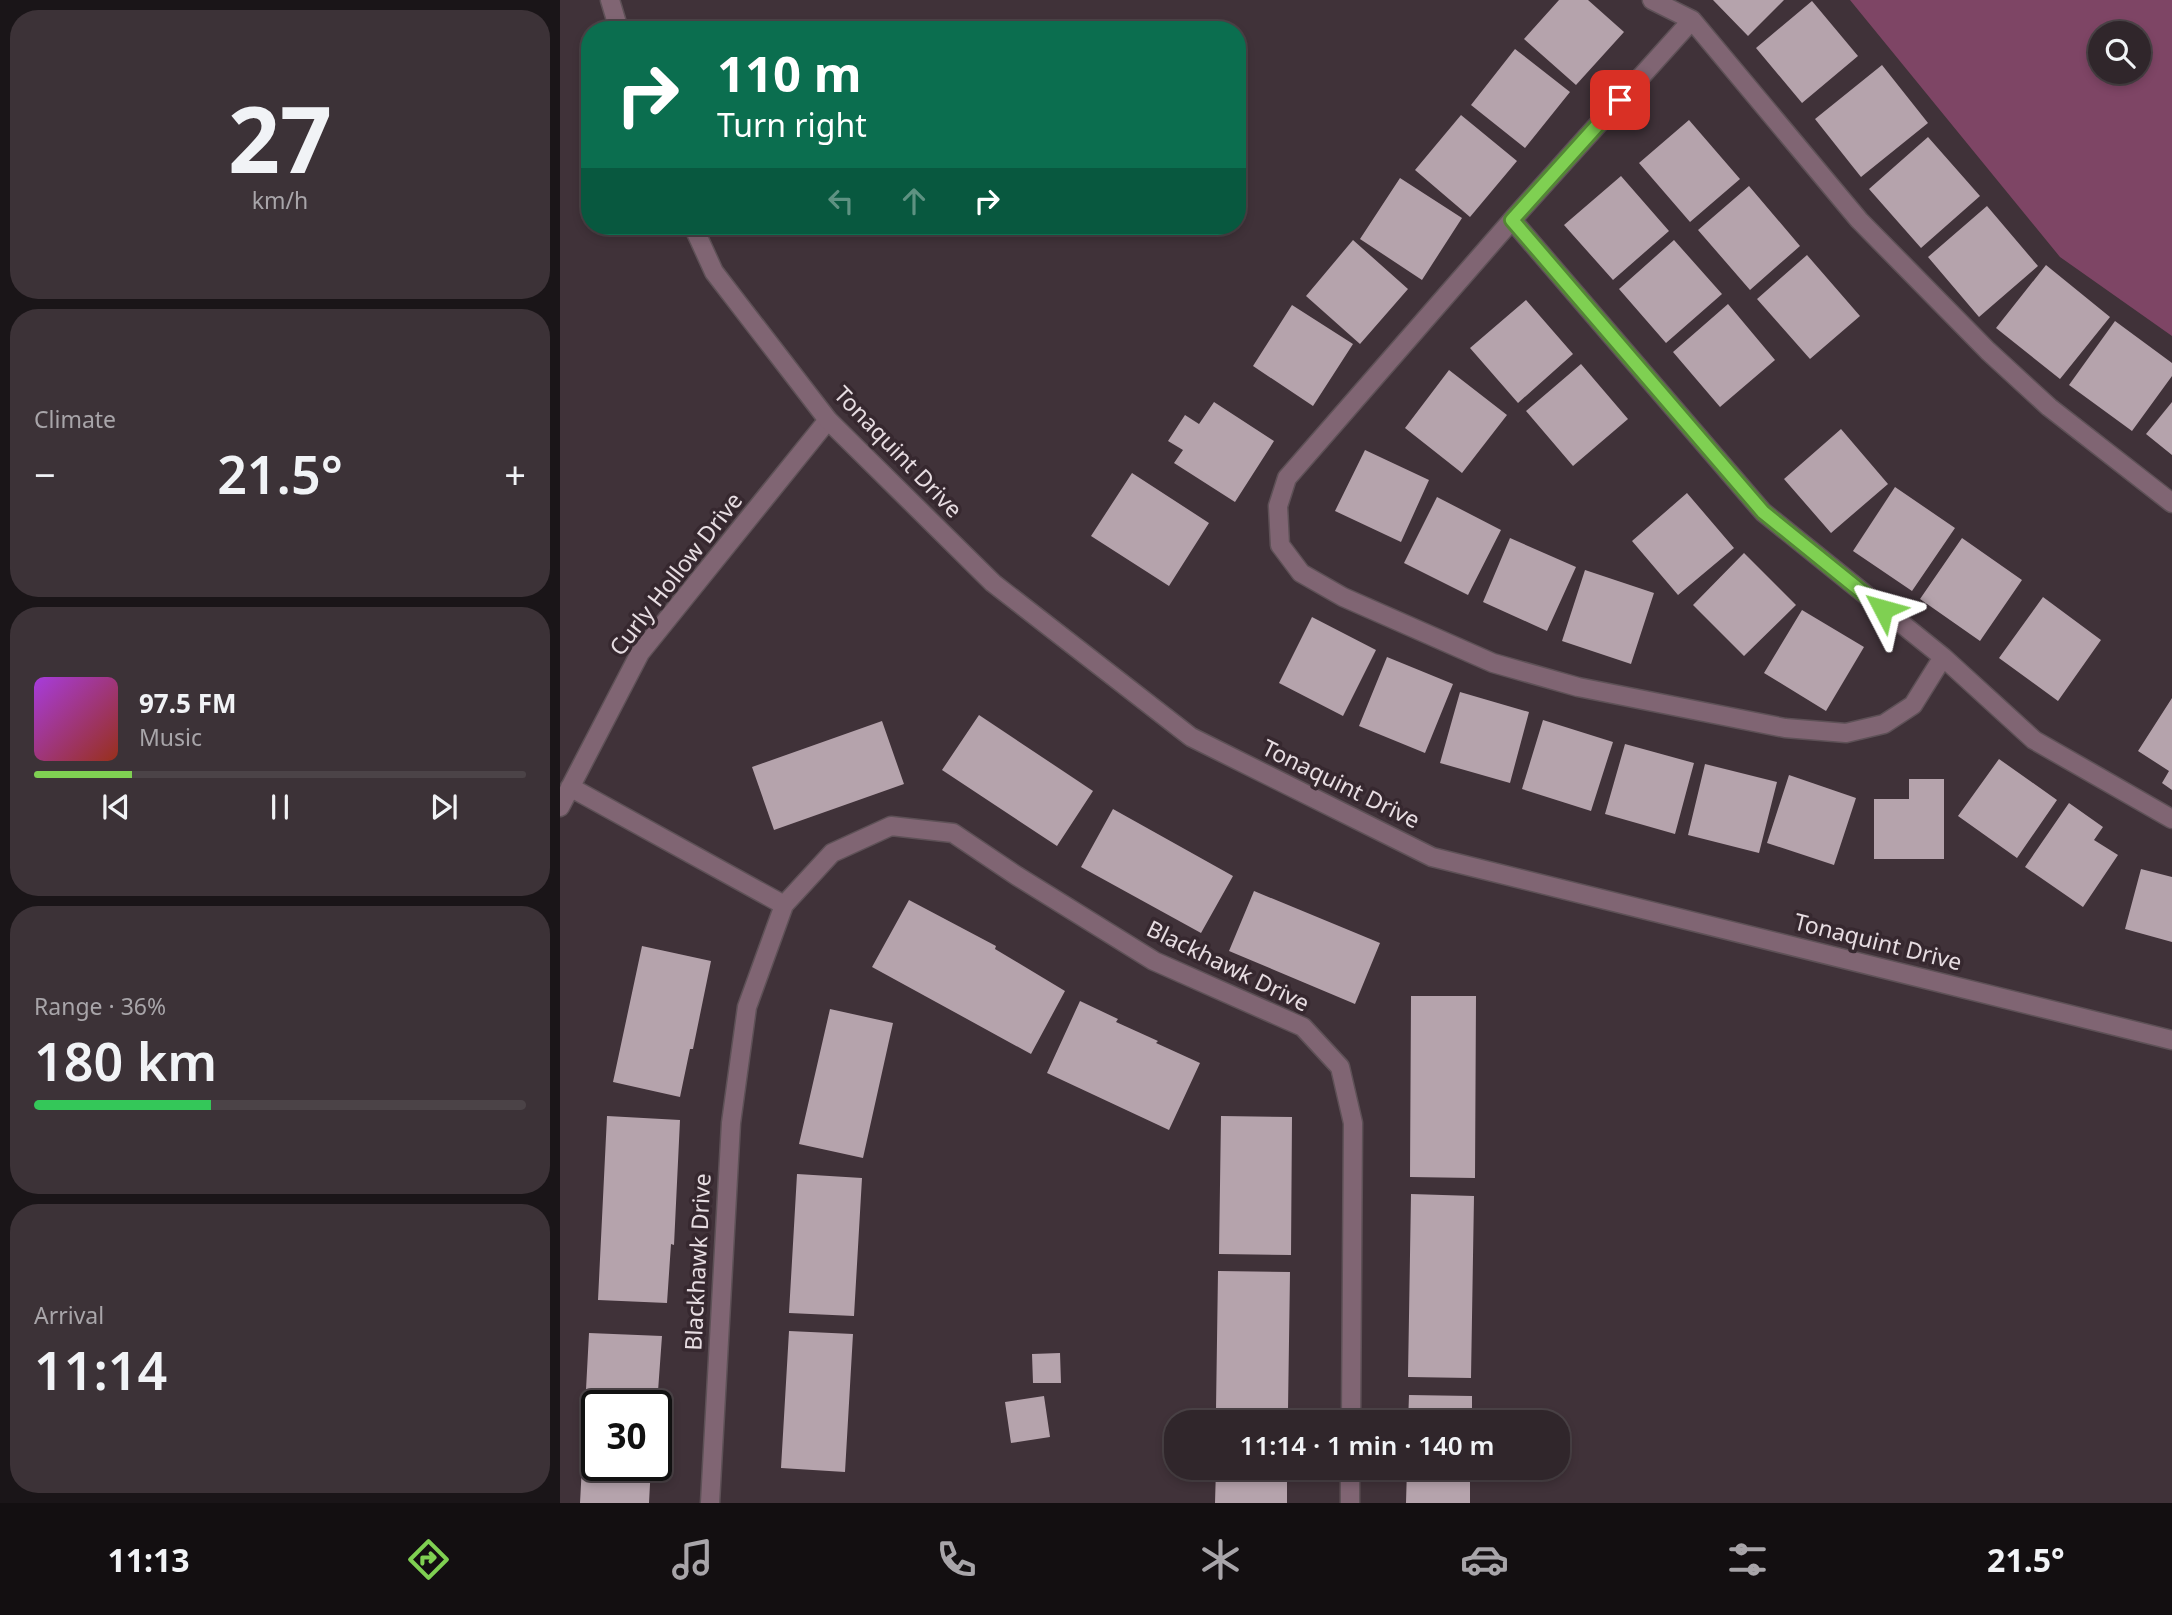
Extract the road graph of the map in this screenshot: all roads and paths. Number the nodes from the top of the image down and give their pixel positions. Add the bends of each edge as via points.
1 (610, 0) edge
2 (1652, 0) edge
3 (1692, 20) junction
4 (616, 21) edge
5 (1512, 220) junction
6 (697, 235) edge
7 (828, 419) junction
8 (2172, 503) edge
9 (1943, 657) junction
10 (570, 787) junction
11 (560, 807) edge
12 (2172, 819) edge
13 (784, 905) junction
14 (2172, 1040) edge
15 (1351, 1410) edge
16 (1350, 1480) edge
17 (710, 1503) edge
18 (1350, 1503) edge

1 - 4 street
2 - 3 street
3 - 5 street
3 - 8 street via 1859,220 1969,332 2049,407
5 - 9 street via 1763,512
5 - 9 street via 1287,478 1278,506 1280,545 1301,573 1343,597 1493,663 1578,687 1785,728 1846,733 1884,724 1913,705
6 - 7 street, Tonaquint Drive via 714,272
7 - 10 street, Curly Hollow Drive via 640,653
7 - 14 street, Tonaquint Drive via 993,583 1191,737 1432,857
9 - 12 street via 2034,740
10 - 11 street, Curly Hollow Drive
10 - 13 street
13 - 15 street, Blackhawk Drive via 832,853 891,826 953,833 1154,961 1303,1027 1340,1067 1353,1123
13 - 17 street, Blackhawk Drive via 747,1007 731,1123
16 - 18 street

